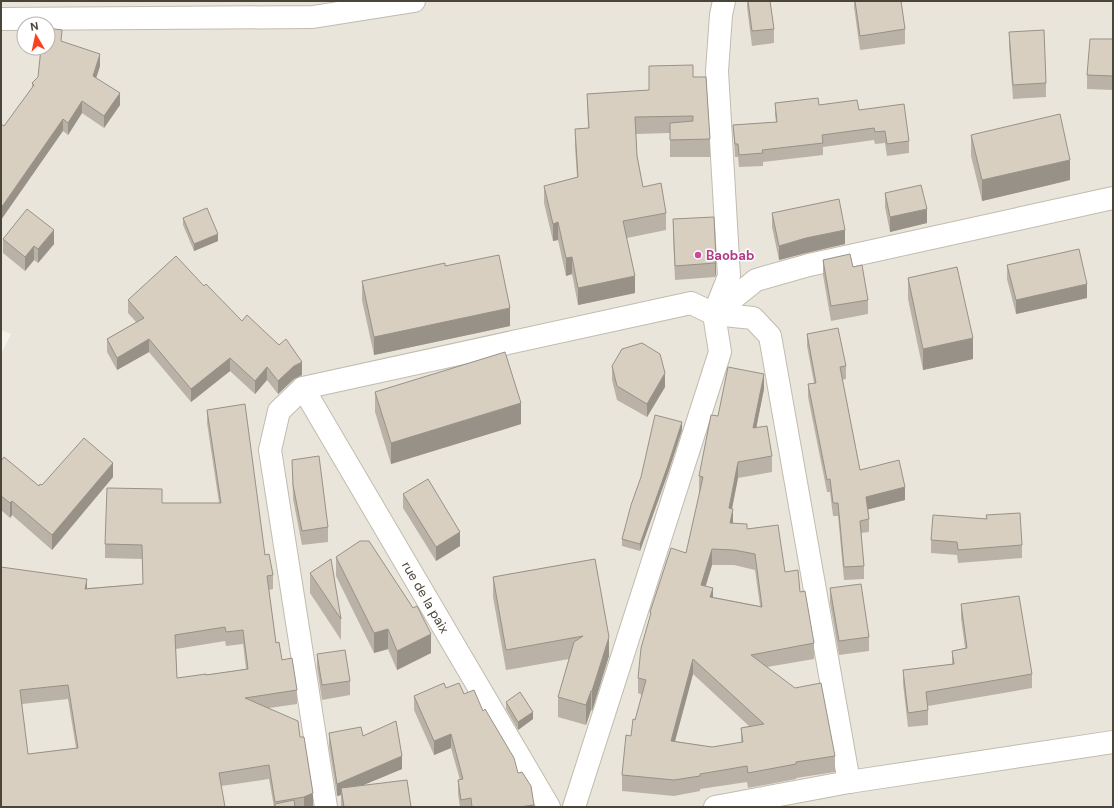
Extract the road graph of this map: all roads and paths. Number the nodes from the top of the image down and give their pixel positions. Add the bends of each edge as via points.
1 (414, 1) edge
2 (724, 1) edge
3 (1, 19) edge
4 (1113, 198) edge
5 (714, 314) junction
6 (303, 388) junction
7 (1113, 742) edge
8 (849, 782) junction
9 (326, 807) edge
10 (549, 807) edge
11 (574, 807) edge
12 (715, 807) edge

1 - 3 street via 313,17
2 - 5 street via 717,71 730,276
4 - 5 street via 810,265 756,280
5 - 6 street via 691,303
5 - 8 street via 753,318 770,336
5 - 11 street via 720,352
6 - 9 street via 279,411 270,450
6 - 10 street, rue de la paix
7 - 8 street
8 - 12 street

